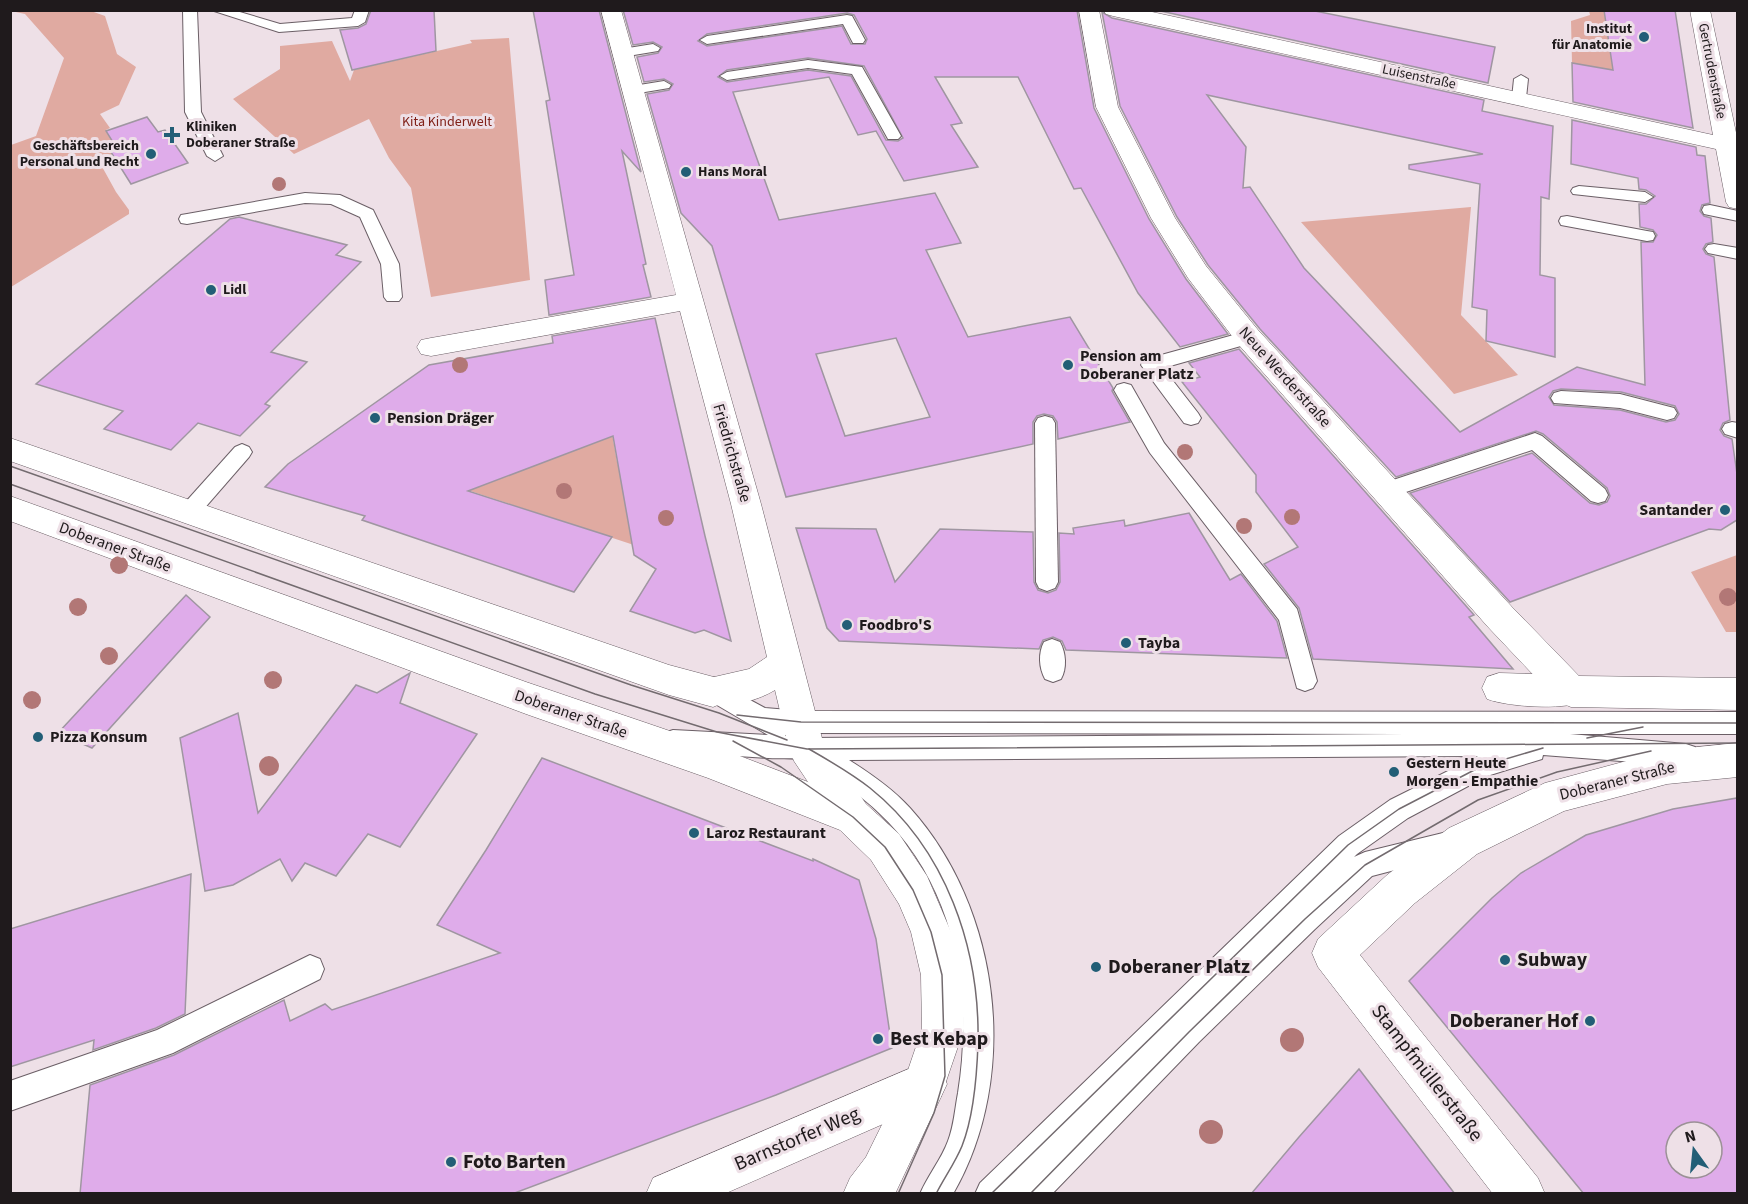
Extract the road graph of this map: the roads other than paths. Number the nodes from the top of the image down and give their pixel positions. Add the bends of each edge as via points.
1 (190, 10) edge
2 (217, 10) edge
3 (362, 10) edge
4 (611, 10) edge
5 (1089, 10) edge
6 (1113, 10) edge
7 (1700, 10) edge
8 (706, 40) dead end
9 (858, 40) dead end
10 (653, 48) dead end
11 (622, 52) junction
12 (727, 76) dead end
13 (664, 85) dead end
14 (633, 90) junction
15 (893, 136) dead end
16 (1729, 137) edge
17 (215, 156) dead end
18 (1579, 191) dead end
19 (1645, 196) dead end
20 (1737, 202) edge
21 (1710, 210) dead end
22 (1737, 216) edge
23 (187, 219) dead end
24 (1567, 220) dead end
25 (1647, 236) dead end
26 (1714, 249) dead end
27 (1737, 254) edge
28 (393, 297) dead end
29 (689, 301) junction
30 (1248, 337) junction
31 (431, 347) dead end
32 (1124, 390) dead end
33 (1561, 398) dead end
34 (1667, 413) dead end
35 (1191, 418) dead end
36 (1045, 423) dead end
37 (10, 449) edge
38 (242, 452) dead end
39 (1388, 490) junction
40 (1598, 495) dead end
41 (10, 508) edge
42 (189, 512) junction
43 (1047, 582) dead end
44 (787, 663) junction
45 (1305, 681) dead end
46 (1499, 688) dead end
47 (713, 691) junction
48 (1571, 691) junction
49 (1737, 694) edge
50 (1726, 722) edge
51 (791, 730) junction
52 (644, 739) junction
53 (1556, 744) junction
54 (1737, 759) edge
55 (853, 817) junction
56 (1463, 841) junction
57 (1332, 953) joint
58 (310, 969) dead end
59 (926, 1084) junction
60 (10, 1096) edge
61 (669, 1194) edge
62 (866, 1194) edge
63 (936, 1194) edge
64 (991, 1194) edge
65 (1030, 1194) edge
66 (1522, 1194) edge

1 - 17 lane via 193,112
2 - 3 lane via 279,28 358,22
4 - 11 street, Friedrichstraße
5 - 30 street, Neue Werderstraße via 1111,116 1163,218 1197,272
6 - 16 street, Luisenstraße via 1520,89
7 - 16 street, Gertrudenstraße
8 - 9 lane via 847,19
10 - 11 lane
11 - 14 street, Friedrichstraße
12 - 15 lane via 808,64 857,70
13 - 14 lane
14 - 29 street, Friedrichstraße
16 - 20 street, Gertrudenstraße
18 - 19 lane
21 - 22 lane
23 - 28 lane via 305,198 334,199 368,214 390,264
24 - 25 lane
26 - 27 lane
29 - 31 street
29 - 44 street, Friedrichstraße
30 - 35 lane via 1150,365
30 - 39 street, Neue Werderstraße
32 - 45 lane via 1157,448 1289,616
33 - 34 lane via 1620,401
36 - 43 lane
37 - 42 street
38 - 42 lane
39 - 40 lane via 1535,441
39 - 48 street, Neue Werderstraße
41 - 52 street, Doberaner Straße
42 - 47 street via 669,680
44 - 47 street via 756,683
44 - 51 street, Friedrichstraße
46 - 48 street
47 - 51 lane
48 - 49 street
50 - 51 lane
50 - 53 lane via 1643,727
51 - 52 lane
51 - 53 lane
51 - 55 street
51 - 63 lane via 878,794 904,820 942,875 967,935 979,1009 977,1076 962,1145
52 - 55 street, Doberaner Straße
53 - 54 lane
53 - 64 lane via 1482,766 1400,809 1348,845
54 - 56 street, Doberaner Straße via 1667,767 1558,795
55 - 59 street, Doberaner Straße via 885,848 913,890 931,932 942,975 944,1029
56 - 57 street, Doberaner Straße via 1401,889
56 - 65 lane via 1365,865 1206,1016
57 - 66 street, Stampfmüllerstraße
58 - 60 lane via 163,1043
59 - 61 street, Barnstorfer Weg
59 - 62 street, Doberaner Straße via 882,1173

